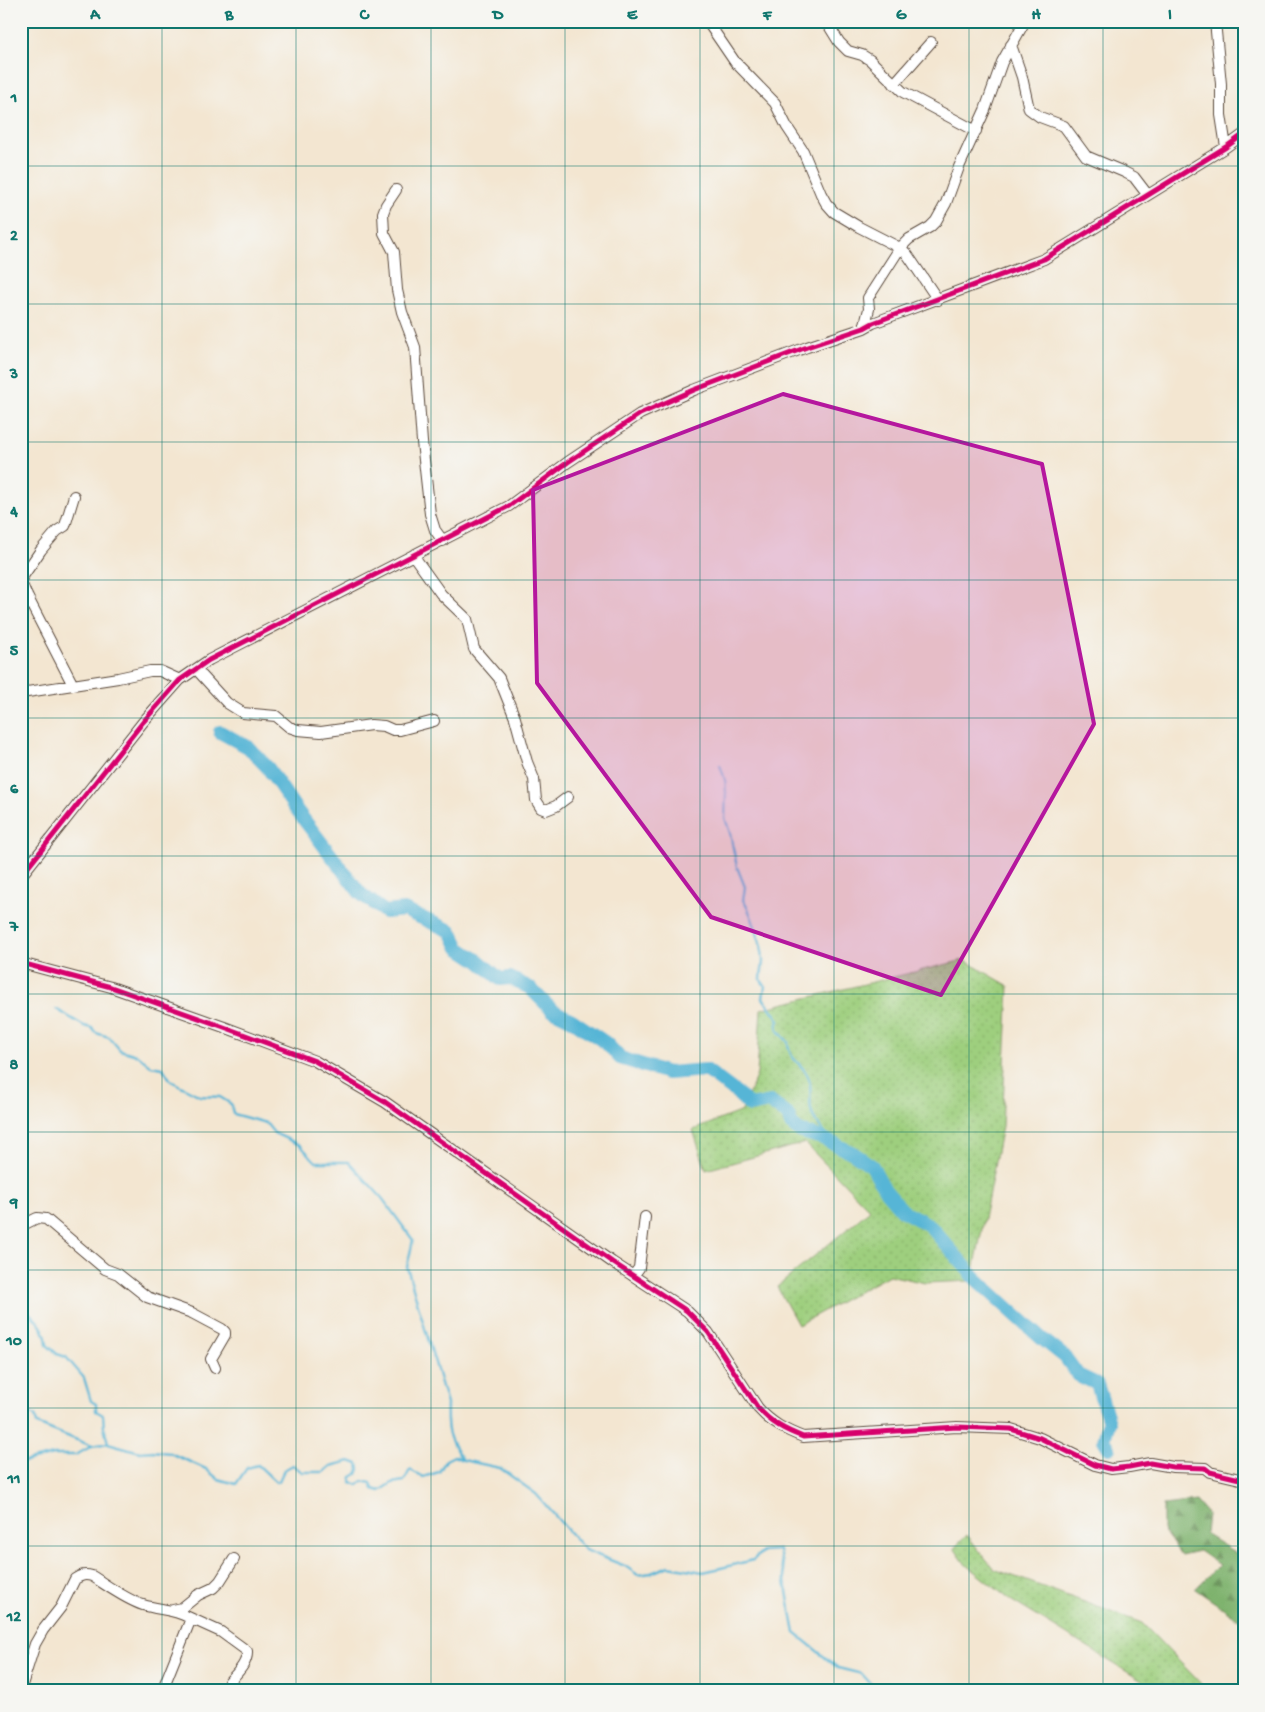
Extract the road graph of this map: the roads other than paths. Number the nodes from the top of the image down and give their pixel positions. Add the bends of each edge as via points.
1 (707, 21) edge
2 (826, 21) edge
3 (1025, 21) edge
4 (1215, 21) edge
5 (931, 42) dead end
6 (1012, 44) junction
7 (894, 84) junction
8 (976, 131) junction
9 (1244, 134) edge
10 (1226, 147) junction
11 (396, 190) dead end
12 (1147, 194) junction
13 (900, 248) junction
14 (938, 300) junction
15 (864, 328) junction
16 (74, 496) dead end
17 (443, 541) junction
18 (414, 555) junction
19 (22, 577) edge
20 (196, 669) junction
21 (180, 680) junction
22 (74, 685) junction
23 (21, 693) edge
24 (434, 721) dead end
25 (568, 797) dead end
26 (21, 876) edge
27 (21, 963) edge
28 (645, 1217) dead end
29 (21, 1226) edge
30 (633, 1276) junction
31 (215, 1368) dead end
32 (1244, 1480) edge
33 (234, 1559) dead end
34 (173, 1610) junction
35 (188, 1617) junction
36 (25, 1656) edge
37 (229, 1682) dead end
38 (21, 1688) edge
39 (162, 1691) edge

1 - 13 street via 735,62 775,103 803,150 826,203 834,212
2 - 7 street via 848,51 862,55
3 - 6 street
4 - 10 street
5 - 7 street
6 - 8 street via 998,71
6 - 12 street via 1029,109 1064,126 1086,156 1134,177
7 - 8 street
8 - 13 street via 936,221 908,238
9 - 10 street
10 - 12 street
11 - 17 street via 383,213 384,233 394,252 398,297 415,348 430,514
12 - 14 street via 1044,259
13 - 14 street via 913,260
13 - 15 street via 868,298
14 - 15 street
15 - 17 street via 694,390 640,414 508,506
16 - 19 street via 65,526 41,550
17 - 18 street
18 - 20 street
18 - 25 street via 441,594 467,619 474,649 499,678 515,718 534,779 536,800 541,808 546,810 556,806
19 - 22 street via 27,596
20 - 21 street
20 - 24 street via 227,703 244,713 276,716 298,730 321,732 370,725 400,730
21 - 22 street via 169,674 150,671
21 - 26 street
22 - 23 street
27 - 30 street via 120,990 315,1061 386,1102
28 - 30 street via 639,1268
29 - 31 street via 37,1218 46,1219 105,1269 118,1274 147,1297 192,1313 222,1329 225,1335 212,1359
30 - 32 street via 687,1311 708,1332 768,1420 803,1437 957,1427 1011,1429 1040,1438 1095,1465 1111,1468 1150,1463 1205,1468
33 - 34 street via 213,1588 182,1608
34 - 35 street
34 - 36 street via 142,1605 92,1576 80,1576 56,1616
35 - 37 street via 222,1632 247,1651 243,1664
35 - 39 street via 190,1621
36 - 38 street

